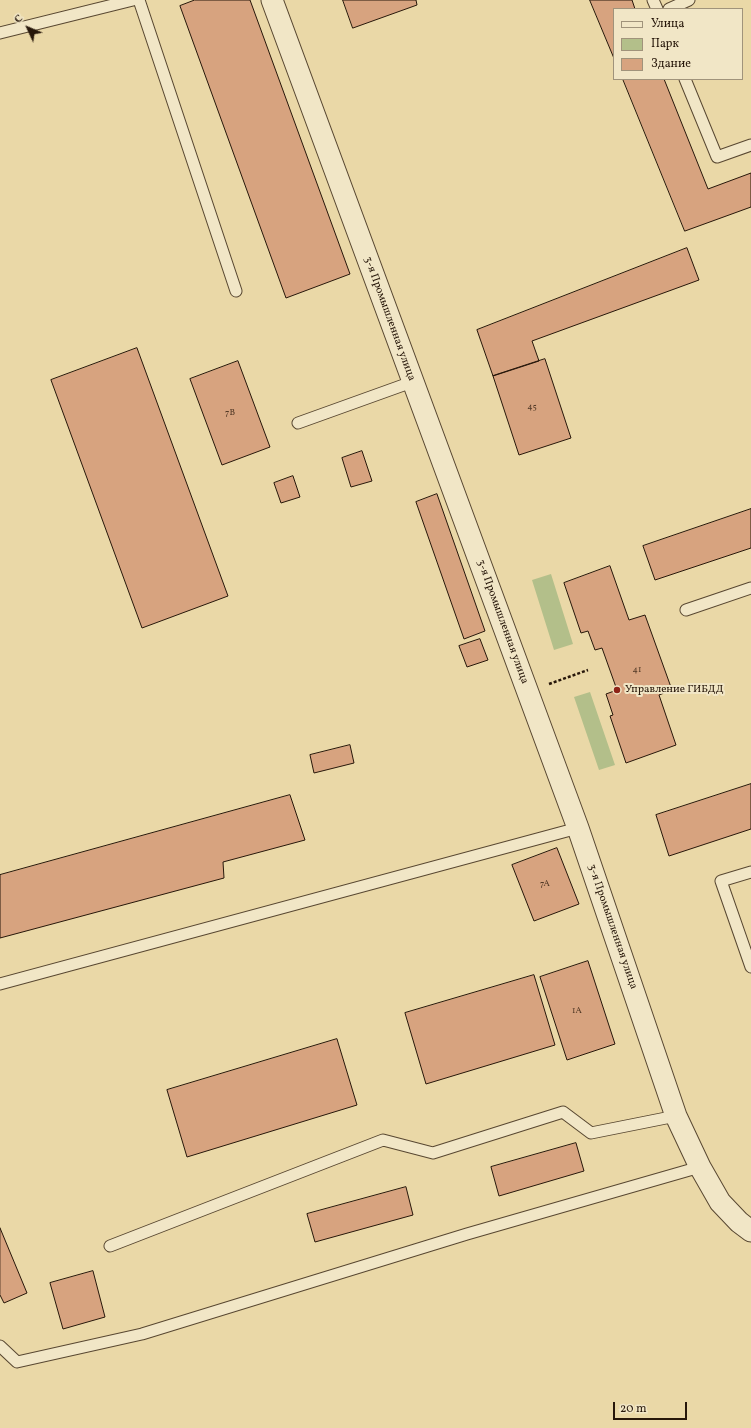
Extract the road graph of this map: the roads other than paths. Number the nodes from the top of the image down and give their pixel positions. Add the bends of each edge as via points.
1 (133, 0) edge
2 (139, 0) edge
3 (272, 0) edge
4 (690, 0) edge
5 (671, 8) edge
6 (0, 33) edge
7 (685, 80) edge
8 (751, 145) edge
9 (236, 292) dead end
10 (412, 382) junction
11 (298, 424) dead end
12 (751, 588) edge
13 (686, 610) dead end
14 (578, 828) junction
15 (751, 872) edge
16 (749, 954) edge
17 (751, 967) edge
18 (0, 984) edge
19 (676, 1116) junction
20 (700, 1167) junction
21 (751, 1231) edge
22 (110, 1246) dead end
23 (0, 1346) edge

1 - 6 lane
2 - 9 lane
3 - 10 street, 3-я Промышленная улица
4 - 5 lane
7 - 8 lane via 717,156
10 - 11 lane
10 - 14 street, 3-я Промышленная улица
12 - 13 lane
14 - 18 lane
14 - 19 street, 3-я Промышленная улица
15 - 16 lane via 721,881
16 - 17 lane
19 - 20 street, 3-я Промышленная улица
19 - 22 lane via 591,1133 563,1112 433,1153 383,1140
20 - 21 street, 3-я Промышленная улица via 720,1202
20 - 23 lane via 467,1234 142,1334 17,1362

